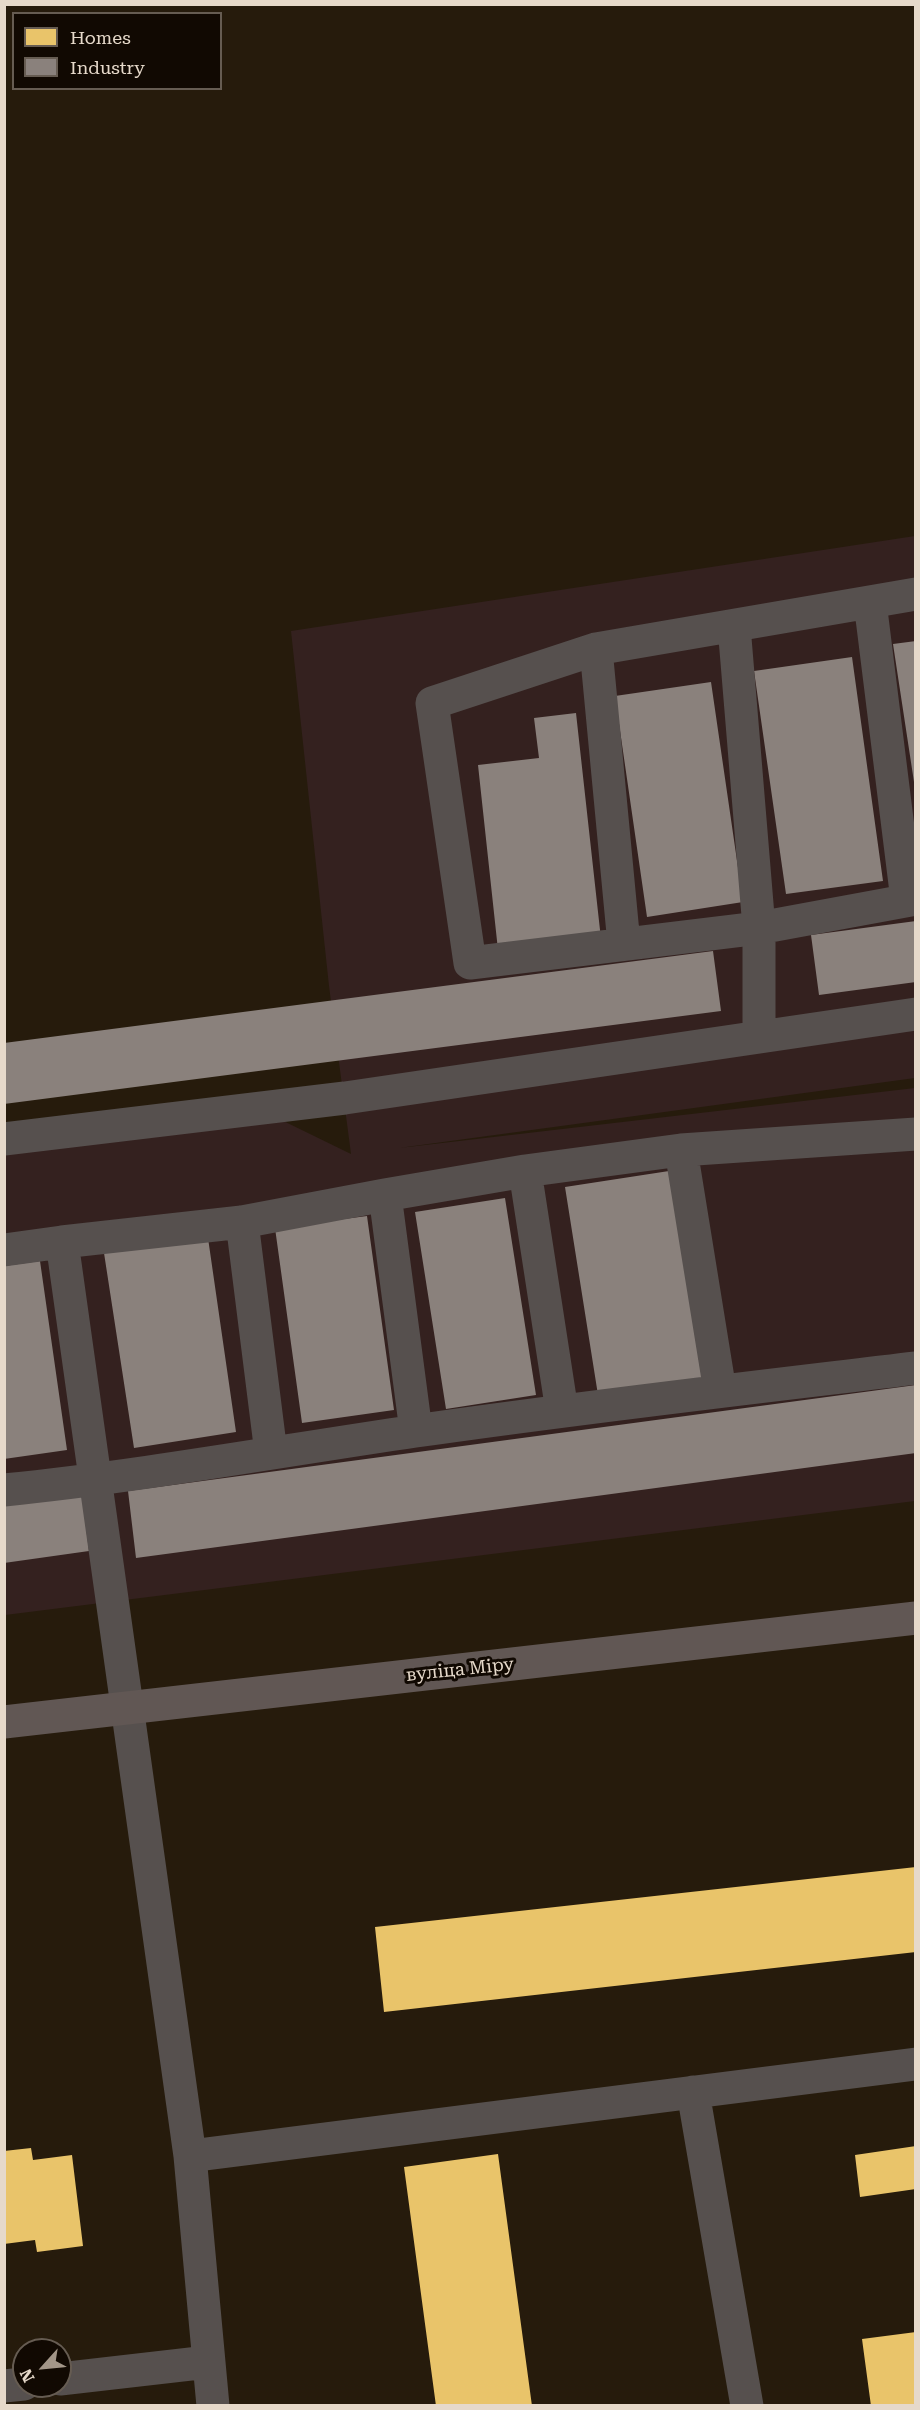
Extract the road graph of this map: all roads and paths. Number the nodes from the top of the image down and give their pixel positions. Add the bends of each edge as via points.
1 (915, 594) edge
2 (870, 602) junction
3 (734, 626) junction
4 (596, 649) junction
5 (911, 900) edge
6 (759, 928) junction
7 (624, 945) junction
8 (915, 1014) edge
9 (759, 1036) junction
10 (915, 1134) edge
11 (4, 1139) edge
12 (681, 1150) junction
13 (525, 1171) junction
14 (385, 1194) junction
15 (242, 1222) junction
16 (62, 1242) junction
17 (4, 1250) edge
18 (915, 1368) edge
19 (720, 1391) junction
20 (562, 1411) junction
21 (416, 1431) junction
22 (271, 1453) junction
23 (94, 1481) junction
24 (4, 1490) edge
25 (915, 1618) edge
26 (128, 1707) junction
27 (4, 1722) edge
28 (915, 2064) edge
29 (693, 2092) junction
30 (190, 2156) junction
31 (208, 2362) junction
32 (72, 2378) edge
33 (213, 2406) edge
34 (747, 2406) edge

1 - 2 lane
2 - 3 lane
2 - 5 lane
3 - 4 lane
3 - 6 lane
4 - 7 lane
4 - 7 lane via 432,703 470,963
5 - 6 lane
6 - 7 lane
6 - 9 lane
8 - 9 lane
9 - 11 lane via 345,1098
10 - 12 lane
12 - 13 lane
12 - 19 lane
13 - 14 lane
13 - 20 lane
14 - 15 lane
14 - 21 lane
15 - 16 lane
15 - 22 lane
16 - 17 lane
16 - 23 lane
18 - 19 lane
19 - 20 lane
20 - 21 lane
21 - 22 lane
22 - 23 lane
23 - 24 lane
23 - 26 lane
25 - 26 main road, вуліца Міру
26 - 27 main road, вуліца Міру
26 - 30 lane
28 - 29 lane
29 - 30 lane
29 - 34 lane
30 - 31 lane
31 - 32 lane
31 - 33 lane

